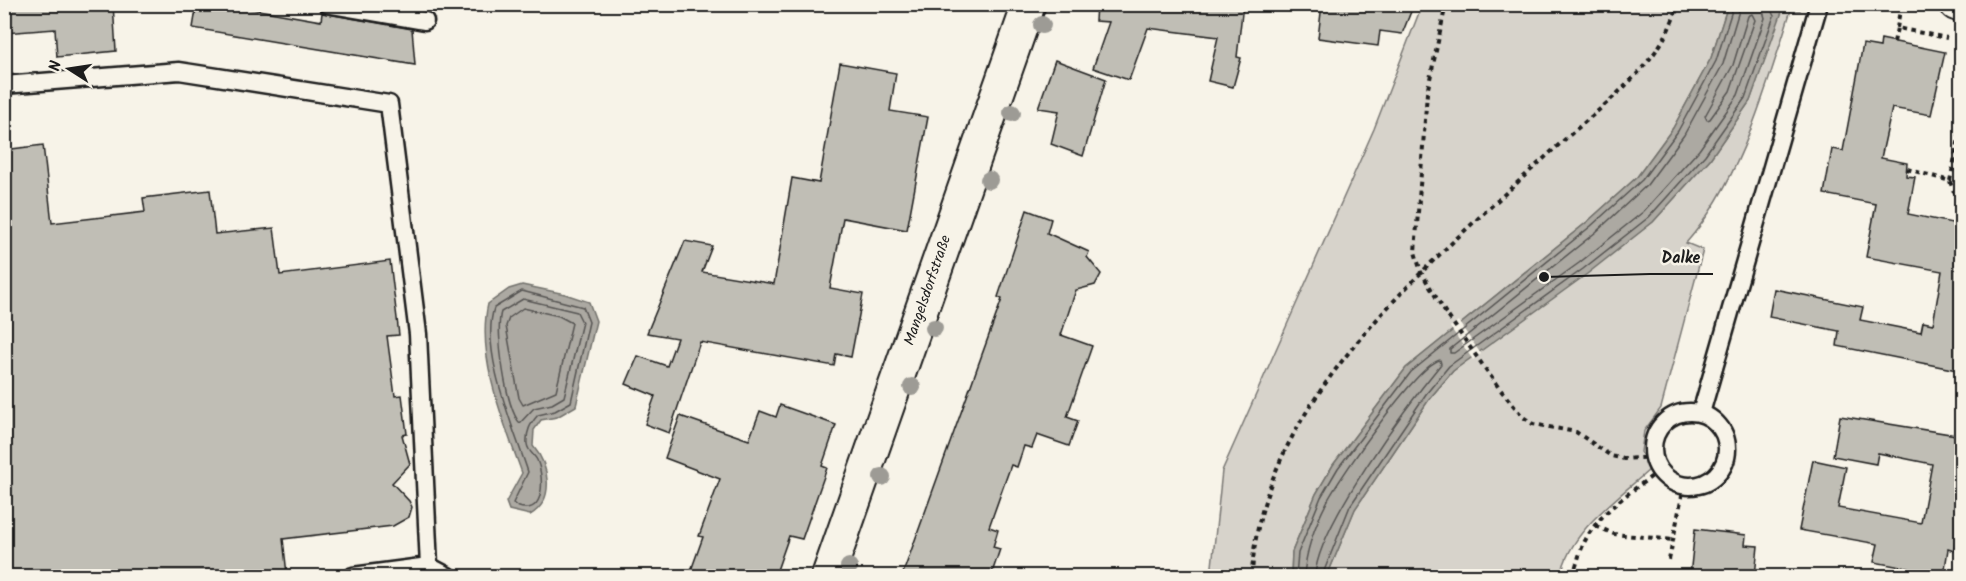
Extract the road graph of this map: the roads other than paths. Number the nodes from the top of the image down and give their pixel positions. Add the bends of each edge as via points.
1 (327, 4) edge
2 (1029, 4) edge
3 (1819, 4) edge
4 (1956, 4) edge
5 (1962, 6) edge
6 (379, 8) edge
7 (425, 21) dead end
8 (4, 85) edge
9 (1701, 413) junction
10 (429, 566) junction
11 (353, 576) edge
12 (448, 576) edge
13 (828, 576) edge

1 - 6 lane
2 - 13 street, Mangelsdorfstraße
3 - 9 lane
4 - 5 street
6 - 7 lane
8 - 10 lane via 179,71 389,104 418,334
9 - 9 lane via 1711,418 1725,435 1726,457 1706,483 1684,486 1671,481 1656,464 1653,444 1665,421 1682,413
10 - 11 lane
10 - 12 lane

